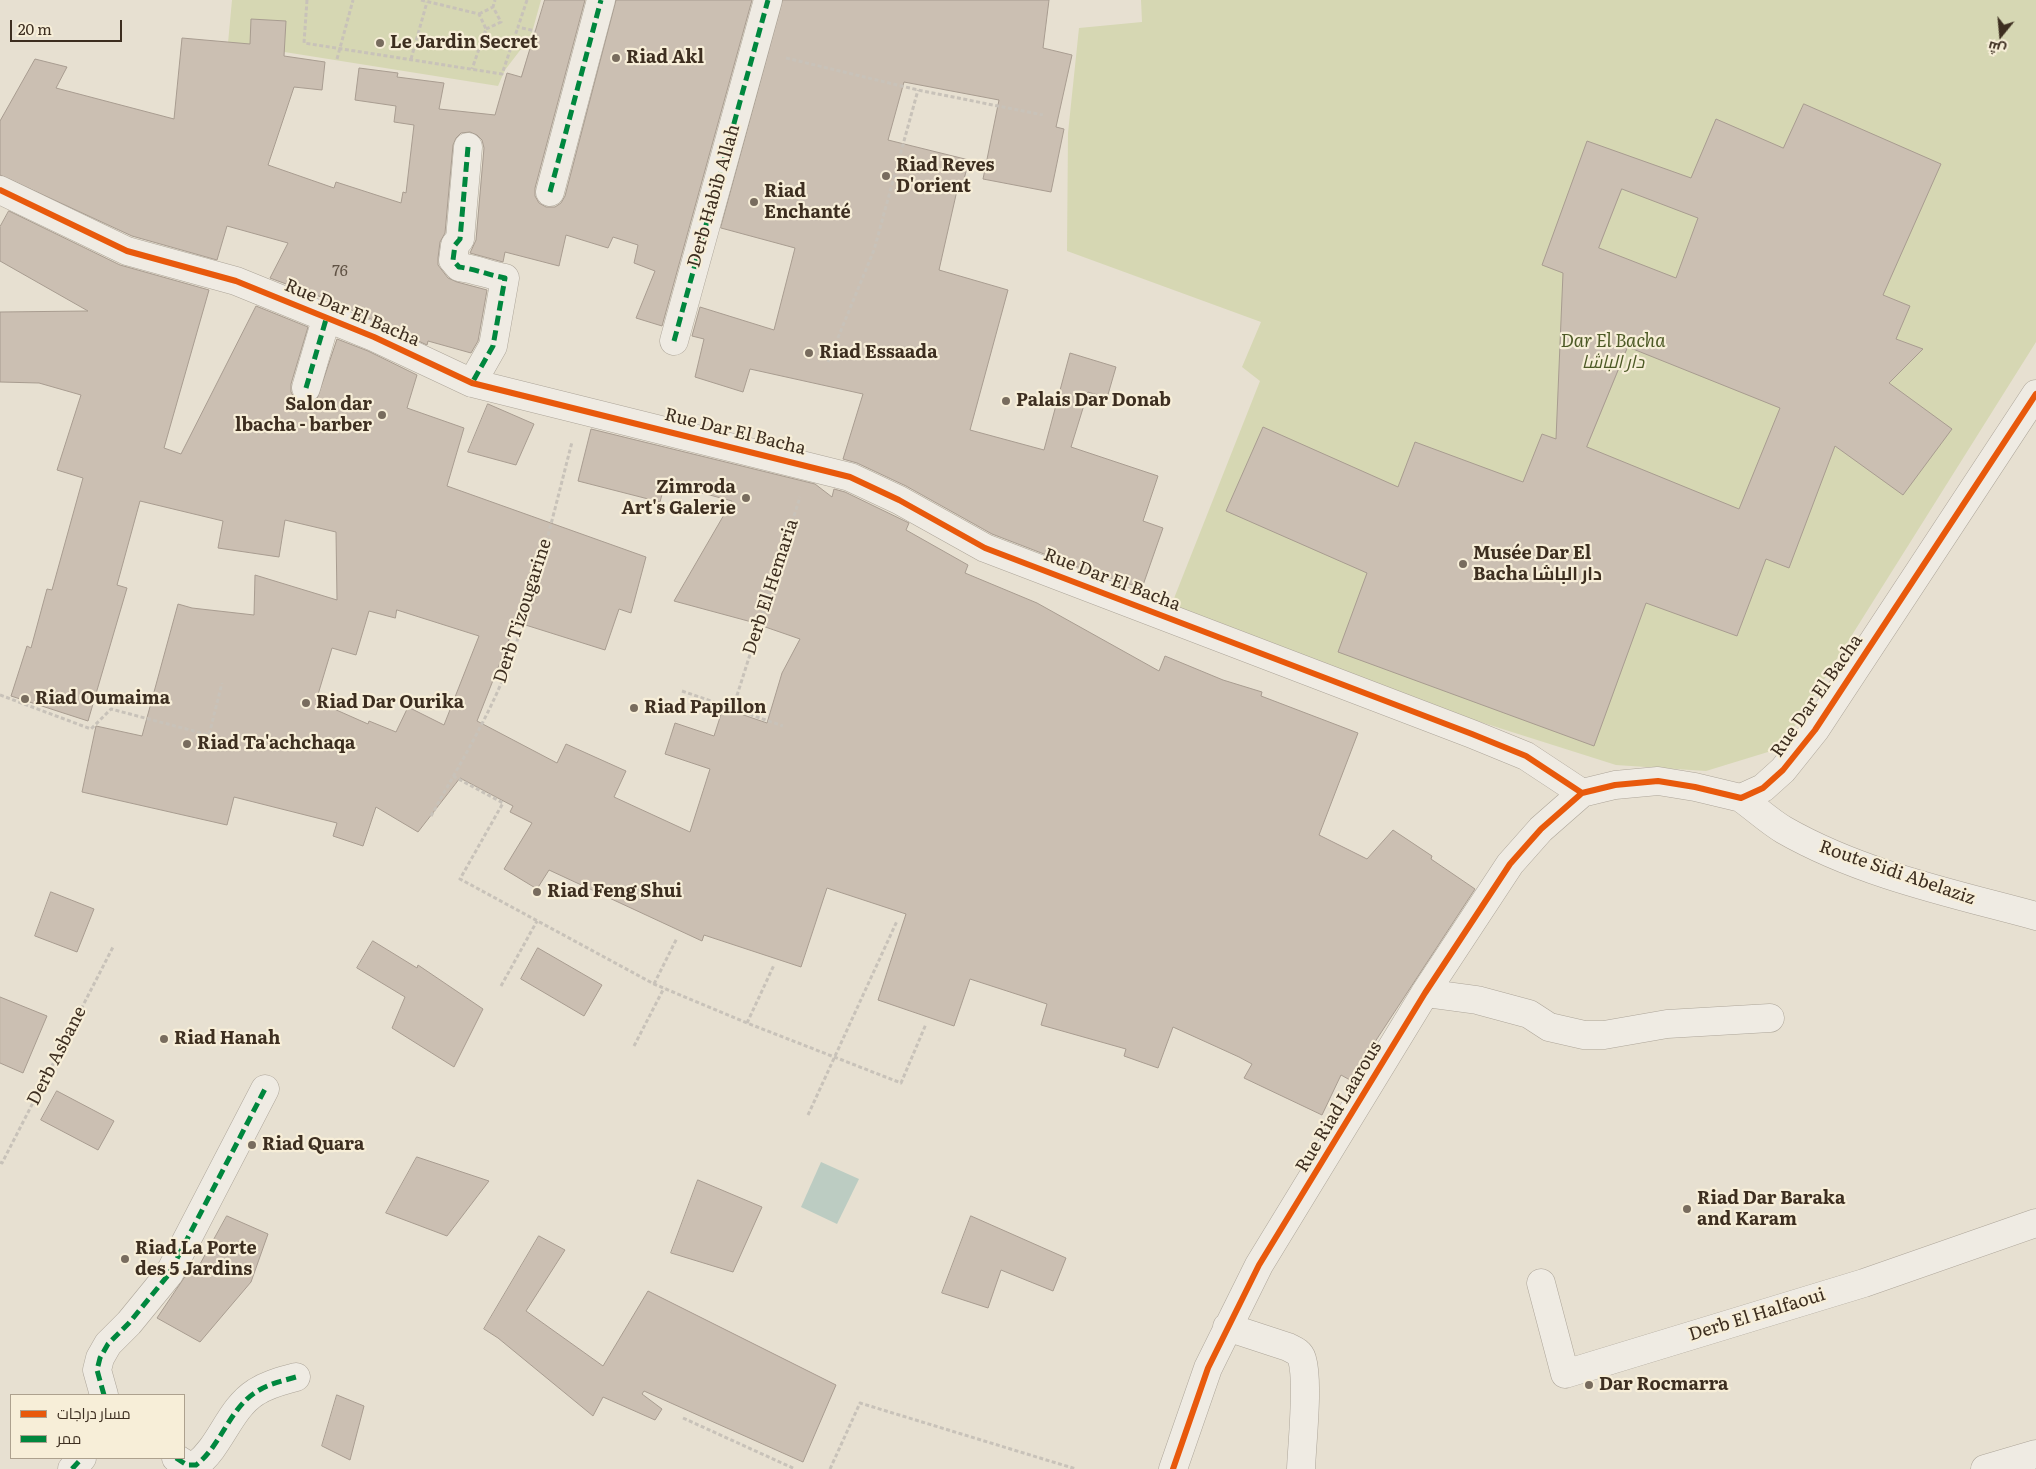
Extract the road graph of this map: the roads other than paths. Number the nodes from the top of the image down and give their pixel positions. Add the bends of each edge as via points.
1 (601, 0) edge
2 (768, 0) edge
3 (468, 147) dead end
4 (0, 190) edge
5 (550, 192) dead end
6 (327, 316) junction
7 (674, 341) dead end
8 (472, 383) junction
9 (306, 388) dead end
10 (2036, 394) edge
11 (1582, 793) junction
12 (1741, 798) junction
13 (2036, 916) edge
14 (1425, 993) junction
15 (1770, 1018) dead end
16 (265, 1089) dead end
17 (2036, 1223) edge
18 (1541, 1283) dead end
19 (1227, 1327) junction
20 (296, 1377) dead end
21 (104, 1394) edge
22 (2036, 1454) edge
23 (81, 1459) edge
24 (177, 1459) edge
25 (72, 1469) edge
26 (1173, 1469) edge
27 (1301, 1469) edge
28 (1985, 1469) edge

1 - 5 street
2 - 7 street, Derb Habib Allah
3 - 8 street via 460,239 455,245 453,260 459,267 505,278 493,346
4 - 6 street, Rue Dar El Bacha via 127,251 236,281
6 - 8 street, Rue Dar El Bacha
6 - 9 street
8 - 11 street, Rue Dar El Bacha via 850,477 985,548 1526,756
10 - 12 street, Rue Dar El Bacha via 1815,730 1783,770 1763,788
11 - 12 street via 1615,785 1658,782
11 - 14 street, Rue Riad Laarous via 1541,829 1510,864
12 - 13 street, Route Sidi Abelaziz via 1782,828 1858,864 1944,892
14 - 15 street via 1477,1000 1529,1014 1549,1026 1584,1035 1604,1035 1667,1024
14 - 19 street, Rue Riad Laarous via 1259,1266
16 - 21 street via 169,1274 129,1324 108,1344 100,1358 97,1370
17 - 18 street, Derb El Halfaoui via 1864,1283 1566,1374
19 - 26 street, Rue Riad Laarous via 1208,1368
19 - 27 street via 1288,1347 1302,1358
20 - 24 street via 254,1393 196,1465 186,1465
22 - 28 street
23 - 25 street

